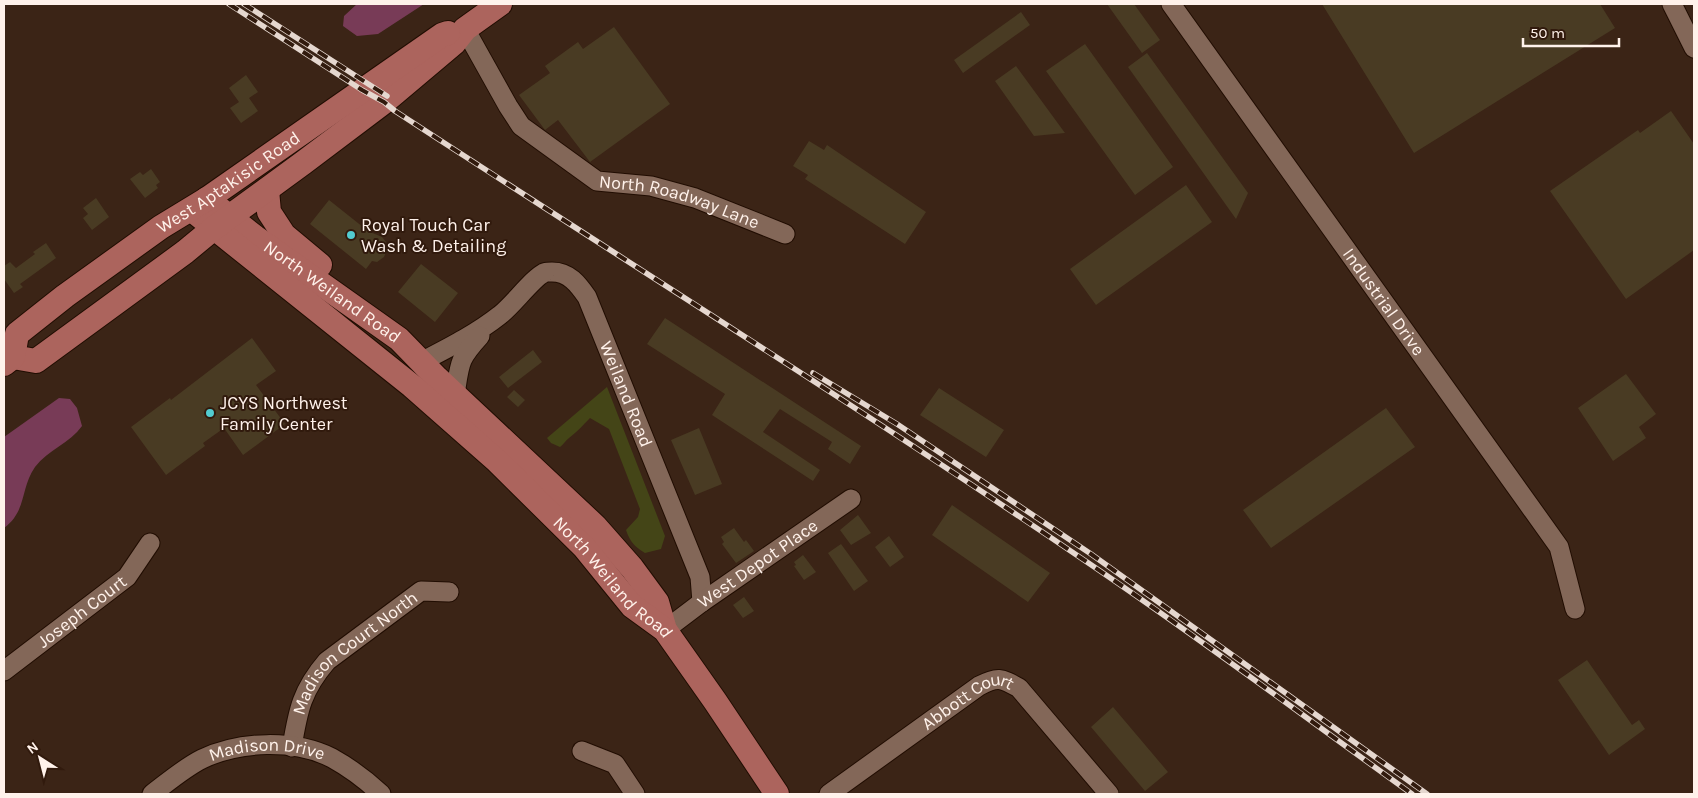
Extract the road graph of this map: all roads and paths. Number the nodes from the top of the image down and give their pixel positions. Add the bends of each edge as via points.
1 (500, 4) edge
2 (1171, 4) edge
3 (1672, 4) edge
4 (465, 29) junction
5 (1694, 48) edge
6 (267, 190) junction
7 (200, 205) junction
8 (221, 222) junction
9 (785, 234) dead end
10 (498, 317) junction
11 (7, 355) edge
12 (421, 362) junction
13 (455, 395) junction
14 (850, 499) dead end
15 (150, 543) dead end
16 (449, 592) dead end
17 (702, 602) junction
18 (1575, 609) dead end
19 (665, 630) junction
20 (4, 671) edge
21 (292, 747) junction
22 (582, 751) dead end
23 (152, 794) edge
24 (381, 794) edge
25 (635, 794) edge
26 (777, 794) edge
27 (829, 794) edge
28 (1109, 794) edge

1 - 4 main road, West Aptakisic Road
2 - 18 street, Industrial Drive via 1560,547
3 - 5 street
4 - 6 main road, West Aptakisic Road via 454,43 389,98
4 - 7 main road, West Aptakisic Road via 442,35
4 - 9 street, North Roadway Lane via 521,126 597,181 651,186 687,196
6 - 8 main road, West Aptakisic Road
6 - 12 main road via 269,212 284,235 408,338
7 - 8 main road, North Weiland Road
7 - 11 main road, West Aptakisic Road via 161,227 65,296 17,334
8 - 11 main road, West Aptakisic Road via 185,252 36,360
8 - 12 main road, North Weiland Road via 398,339
8 - 19 main road, North Weiland Road via 496,460 584,547 632,606
10 - 12 street, Weiland Road
10 - 13 street, Weiland Road via 464,352
10 - 17 street, Weiland Road via 544,272 566,274 577,283 589,303 700,577
12 - 13 main road, North Weiland Road
13 - 19 main road, North Weiland Road via 594,526 632,568 657,602
14 - 17 street, West Depot Place
15 - 20 street, Joseph Court via 128,577
16 - 21 street, Madison Court North via 422,591 327,661 306,691 298,711
17 - 19 street, West Depot Place
19 - 26 main road
21 - 23 street, Madison Drive via 257,744 220,753 203,759
21 - 24 street, Madison Drive via 330,758 354,771
22 - 25 street via 615,764
27 - 28 street, Abbott Court via 979,686 1003,679 1019,688

